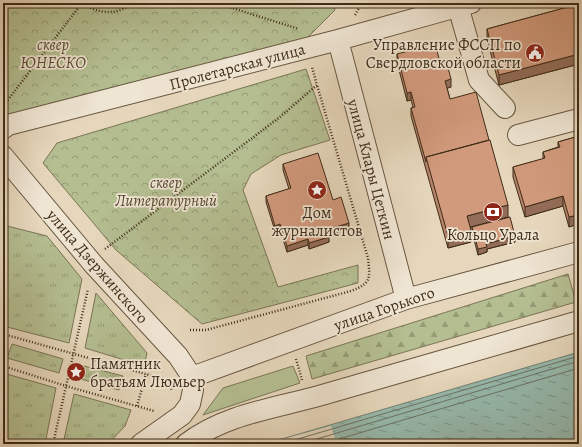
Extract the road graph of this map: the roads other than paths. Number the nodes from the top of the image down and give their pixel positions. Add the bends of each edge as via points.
1 (465, 5) edge
2 (338, 40) junction
3 (505, 108) dead end
4 (579, 119) edge
5 (3, 129) edge
6 (518, 135) dead end
7 (3, 156) edge
8 (579, 252) edge
9 (406, 299) junction
10 (579, 321) edge
11 (192, 377) junction
12 (141, 444) edge
13 (186, 444) edge

1 - 2 street, Пролетарская улица
1 - 3 street via 479,80
2 - 5 street, Пролетарская улица
2 - 9 street, улица Клары Цеткин
4 - 6 street
7 - 11 street, улица Дзержинского via 94,265 178,356
8 - 9 street, улица Горького
9 - 11 street, улица Горького
10 - 13 street via 243,416 199,434
11 - 12 street via 194,390 190,404 182,415

